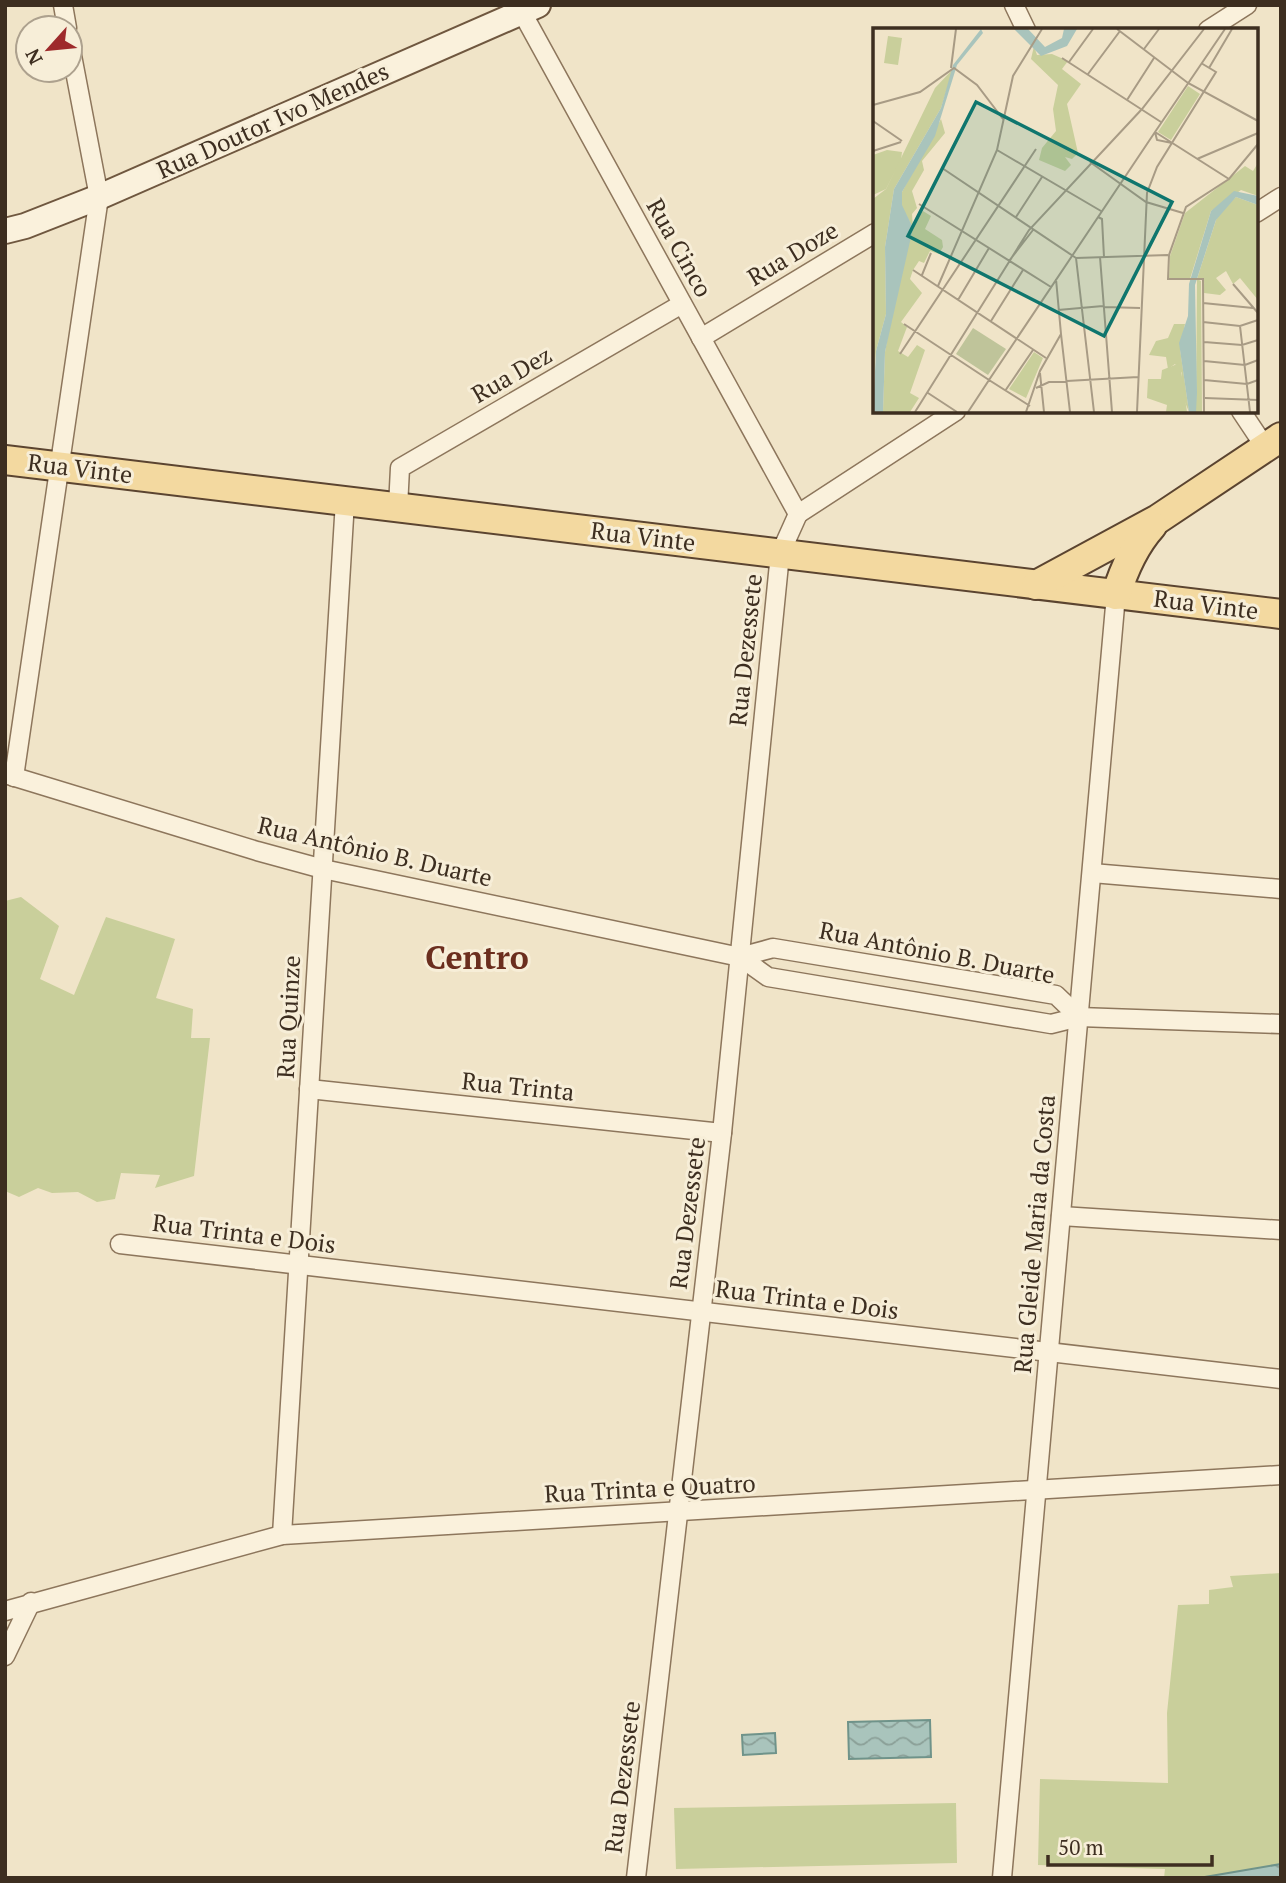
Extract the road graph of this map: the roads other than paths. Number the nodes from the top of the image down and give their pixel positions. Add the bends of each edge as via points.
1 (1014, 5) edge
2 (1247, 5) edge
3 (526, 8) edge
4 (1025, 28) edge
5 (1211, 28) edge
6 (77, 84) edge
7 (99, 197) junction
8 (1281, 197) edge
9 (1258, 212) edge
10 (5, 231) edge
11 (873, 234) edge
12 (682, 304) junction
13 (701, 338) junction
14 (953, 413) edge
15 (1243, 413) edge
16 (1273, 442) edge
17 (5, 460) edge
18 (59, 466) junction
19 (345, 501) junction
20 (398, 507) junction
21 (798, 514) junction
22 (1158, 519) junction
23 (780, 554) junction
24 (1036, 585) junction
25 (1116, 595) junction
26 (1281, 614) edge
27 (10, 776) edge
28 (323, 869) junction
29 (1092, 873) junction
30 (1281, 889) edge
31 (740, 957) junction
32 (1079, 1017) junction
33 (1281, 1024) edge
34 (310, 1089) junction
35 (722, 1133) junction
36 (1061, 1216) junction
37 (1281, 1230) edge
38 (120, 1244) dead end
39 (298, 1265) junction
40 (702, 1312) junction
41 (1049, 1353) junction
42 (1281, 1380) edge
43 (1281, 1475) edge
44 (1036, 1490) junction
45 (678, 1511) junction
46 (282, 1535) junction
47 (31, 1602) junction
48 (5, 1611) edge
49 (5, 1656) edge
50 (636, 1878) edge
51 (1002, 1878) edge

1 - 4 street
2 - 5 street
3 - 7 street, Rua Doutor Ivo Mendes
3 - 12 street, Rua Cinco
6 - 7 street
7 - 10 street, Rua Doutor Ivo Mendes
7 - 18 street
8 - 9 street
11 - 13 street, Rua Doze
12 - 13 street, Rua Cinco
12 - 20 street, Rua Dez via 400,468
13 - 21 street, Rua Cinco
14 - 21 street
15 - 16 street
16 - 22 main road
17 - 18 main road, Rua Vinte
18 - 19 main road, Rua Vinte
18 - 27 street
19 - 20 main road, Rua Vinte
19 - 28 street, Rua Quinze
20 - 23 main road, Rua Vinte
21 - 23 street, Rua Dezessete
22 - 24 main road
22 - 25 main road via 1132,554
23 - 24 main road, Rua Vinte
23 - 31 street, Rua Dezessete
24 - 25 main road, Rua Vinte
25 - 26 main road, Rua Vinte
25 - 29 street, Rua Gleide Maria da Costa
27 - 28 street, Rua Antônio B. Duarte
28 - 31 street, Rua Antônio B. Duarte
28 - 34 street, Rua Quinze
29 - 30 street
29 - 32 street, Rua Gleide Maria da Costa
31 - 32 street, Rua Antônio B. Duarte via 768,977 1051,1024
31 - 32 street, Rua Antônio B. Duarte via 773,948 1056,995
31 - 35 street, Rua Dezessete
32 - 33 street, Rua Antônio B. Duarte
32 - 36 street, Rua Gleide Maria da Costa
34 - 35 street, Rua Trinta
34 - 39 street, Rua Quinze
35 - 40 street, Rua Dezessete
36 - 37 street
36 - 41 street, Rua Gleide Maria da Costa
38 - 39 street, Rua Trinta e Dois
39 - 40 street, Rua Trinta e Dois
39 - 46 street, Rua Quinze
40 - 41 street, Rua Trinta e Dois
40 - 45 street, Rua Dezessete
41 - 42 street, Rua Trinta e Dois
41 - 44 street, Rua Gleide Maria da Costa
43 - 44 street, Rua Trinta e Quatro
44 - 45 street, Rua Trinta e Quatro
44 - 51 street, Rua Gleide Maria da Costa
45 - 46 street, Rua Trinta e Quatro
45 - 50 street, Rua Dezessete
46 - 47 street, Rua Trinta e Quatro
47 - 48 street, Rua Trinta e Quatro
47 - 49 street

